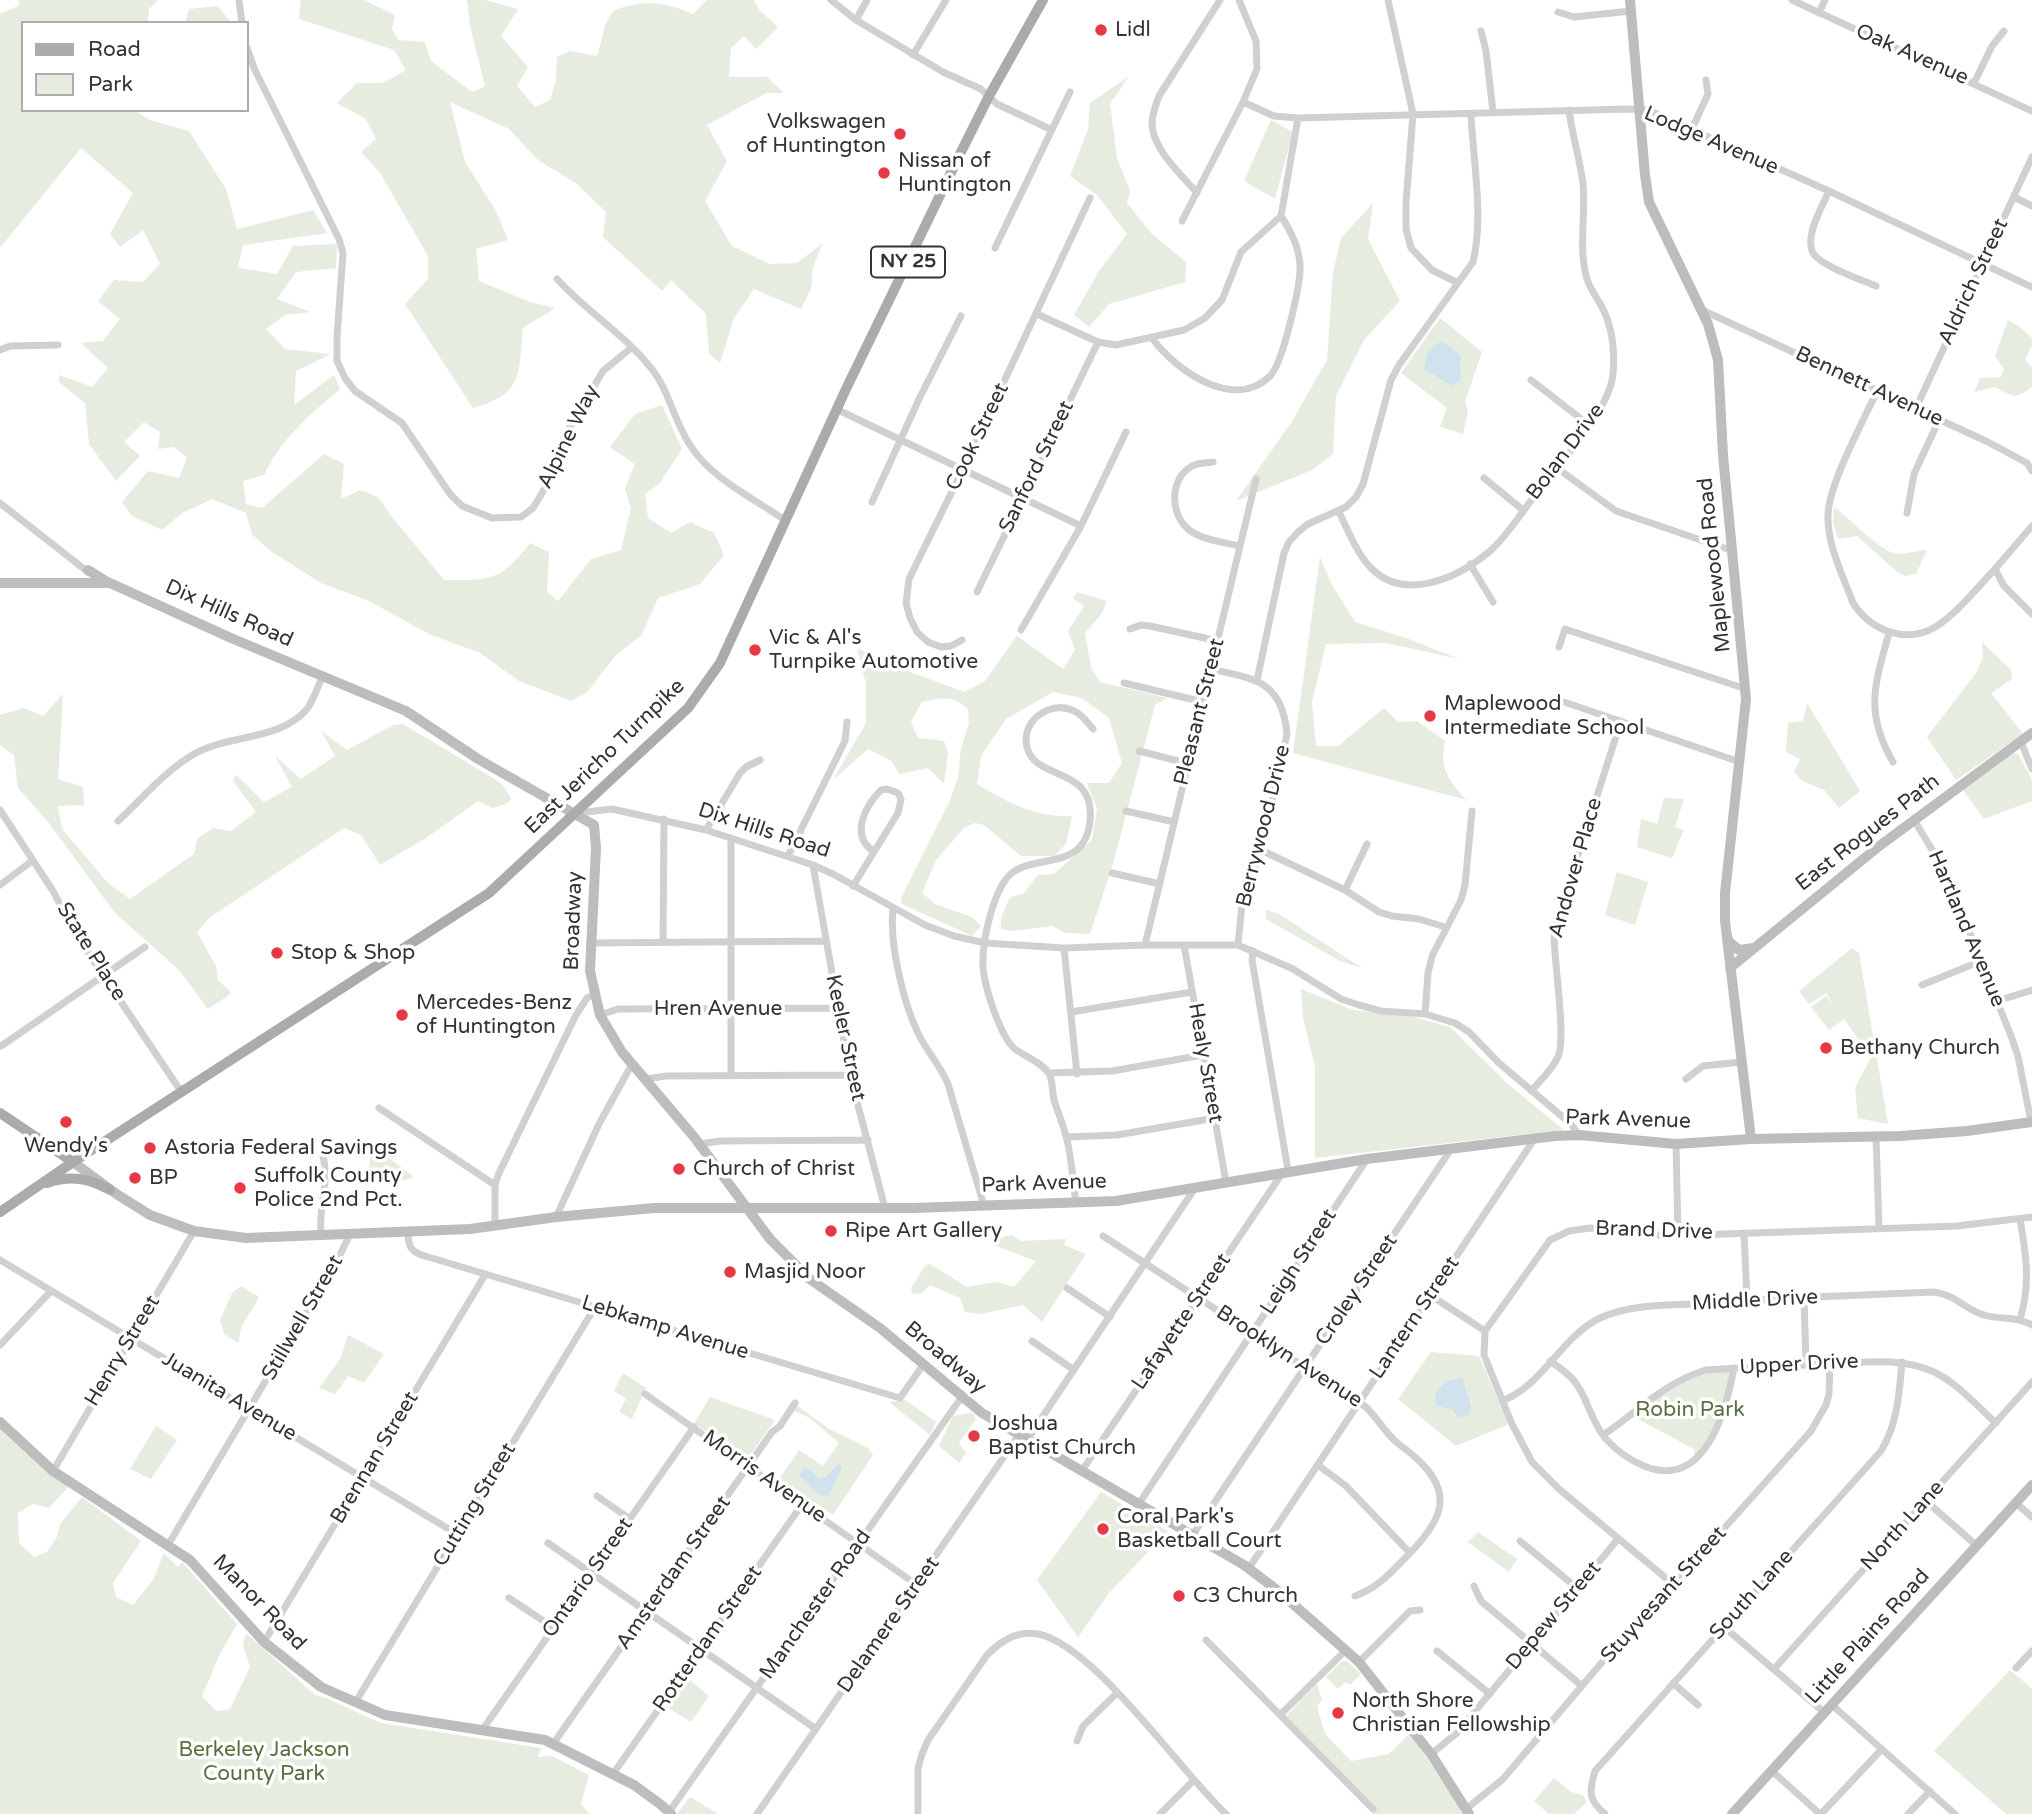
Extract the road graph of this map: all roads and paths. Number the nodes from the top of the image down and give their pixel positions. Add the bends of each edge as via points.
1 (239, 0) edge
2 (831, 0) edge
3 (867, 0) edge
4 (946, 0) edge
5 (1043, 0) edge
6 (1220, 0) edge
7 (1239, 0) edge
8 (1388, 0) edge
9 (1792, 0) edge
10 (1825, 0) edge
11 (1630, 5) edge
12 (1558, 12) dead end
13 (1819, 13) junction
14 (856, 20) junction
15 (242, 21) edge
16 (1481, 31) dead end
17 (2004, 31) dead end
18 (248, 51) edge
19 (914, 55) junction
20 (1706, 80) dead end
21 (1975, 83) junction
22 (1070, 92) dead end
23 (989, 96) junction
24 (1243, 102) junction
25 (1640, 109) junction
26 (1569, 110) junction
27 (2032, 111) edge
28 (1493, 112) junction
29 (1413, 114) junction
30 (1471, 114) junction
31 (1298, 118) junction
32 (1692, 129) junction
33 (1052, 130) junction
34 (2032, 157) edge
35 (1829, 191) junction
36 (1197, 193) junction
37 (2014, 197) junction
38 (1090, 198) dead end
39 (2032, 206) edge
40 (1281, 216) junction
41 (1182, 221) dead end
42 (995, 248) dead end
43 (1981, 263) junction
44 (557, 279) dead end
45 (1458, 283) junction
46 (1876, 286) dead end
47 (2032, 287) edge
48 (1702, 310) junction
49 (1037, 314) junction
50 (961, 317) dead end
51 (1152, 338) junction
52 (1098, 342) junction
53 (58, 345) dead end
54 (631, 348) junction
55 (0, 350) edge
56 (1531, 380) dead end
57 (1877, 391) junction
58 (1916, 408) junction
59 (836, 409) junction
60 (1939, 420) junction
61 (1589, 425) junction
62 (1126, 432) dead end
63 (900, 440) junction
64 (2030, 461) edge
65 (1213, 462) dead end
66 (1557, 468) junction
67 (963, 470) junction
68 (2032, 471) edge
69 (1484, 478) dead end
70 (1256, 479) dead end
71 (1022, 498) junction
72 (872, 502) dead end
73 (0, 503) edge
74 (1523, 510) junction
75 (1339, 512) junction
76 (1907, 513) dead end
77 (786, 521) junction
78 (1081, 526) junction
79 (2032, 526) edge
80 (1240, 546) junction
81 (1733, 551) junction
82 (1470, 564) junction
83 (1995, 569) junction
84 (88, 570) junction
85 (0, 583) edge
86 (90, 583) junction
87 (110, 583) junction
88 (977, 593) dead end
89 (1493, 602) dead end
90 (2032, 614) edge
91 (1130, 629) dead end
92 (1021, 630) dead end
93 (1889, 633) junction
94 (962, 640) dead end
95 (1218, 641) junction
96 (1559, 647) dead end
97 (1212, 669) junction
98 (323, 675) junction
99 (1257, 680) junction
100 (1125, 683) dead end
101 (1745, 689) junction
102 (1203, 702) junction
103 (1564, 702) dead end
104 (1621, 721) junction
105 (847, 722) dead end
106 (1093, 729) dead end
107 (2032, 733) edge
108 (2021, 742) junction
109 (1139, 751) dead end
110 (760, 760) dead end
111 (1740, 762) junction
112 (1893, 762) dead end
113 (1186, 763) junction
114 (2032, 769) edge
115 (0, 810) edge
116 (1126, 811) dead end
117 (1472, 811) dead end
118 (576, 813) junction
119 (664, 820) junction
120 (1914, 820) junction
121 (118, 821) dead end
122 (1174, 822) junction
123 (706, 830) junction
124 (731, 838) junction
125 (1367, 844) dead end
126 (1261, 850) junction
127 (873, 851) junction
128 (788, 856) junction
129 (32, 861) junction
130 (813, 865) junction
131 (1112, 873) dead end
132 (1160, 884) junction
133 (0, 885) edge
134 (853, 886) junction
135 (1345, 890) junction
136 (893, 909) junction
137 (1445, 927) junction
138 (1726, 934) junction
139 (826, 941) junction
140 (663, 942) junction
141 (590, 943) junction
142 (730, 943) junction
143 (985, 943) junction
144 (1145, 945) junction
145 (1184, 945) junction
146 (1238, 945) junction
147 (145, 947) dead end
148 (1064, 948) junction
149 (1755, 948) junction
150 (1253, 951) junction
151 (1981, 961) junction
152 (1730, 968) junction
153 (104, 975) junction
154 (1922, 985) dead end
155 (2032, 990) edge
156 (1192, 992) junction
157 (594, 994) junction
158 (1997, 1000) junction
159 (838, 1008) junction
160 (731, 1009) junction
161 (1071, 1012) junction
162 (1425, 1014) junction
163 (600, 1015) junction
164 (2, 1046) edge
165 (1203, 1055) junction
166 (1741, 1062) junction
167 (632, 1063) junction
168 (1049, 1073) junction
169 (1077, 1074) junction
170 (732, 1075) junction
171 (850, 1075) junction
172 (646, 1079) junction
173 (1686, 1079) dead end
174 (1531, 1091) junction
175 (182, 1093) junction
176 (379, 1108) dead end
177 (0, 1113) edge
178 (1214, 1118) junction
179 (2031, 1122) edge
180 (1579, 1135) junction
181 (1066, 1137) junction
182 (1876, 1137) junction
183 (1535, 1139) junction
184 (1751, 1139) junction
185 (868, 1140) junction
186 (700, 1144) junction
187 (1676, 1144) junction
188 (48, 1145) junction
189 (99, 1146) junction
190 (1451, 1149) junction
191 (323, 1156) dead end
192 (1367, 1159) junction
193 (73, 1162) junction
194 (1286, 1171) junction
195 (1226, 1182) junction
196 (495, 1185) junction
197 (38, 1186) junction
198 (1195, 1187) junction
199 (110, 1190) junction
200 (1076, 1203) junction
201 (984, 1206) junction
202 (746, 1208) junction
203 (885, 1208) junction
204 (0, 1212) edge
205 (556, 1217) junction
206 (2032, 1217) edge
207 (2021, 1219) junction
208 (495, 1226) junction
209 (1879, 1228) junction
210 (194, 1231) junction
211 (408, 1231) junction
212 (1744, 1233) junction
213 (350, 1234) junction
214 (321, 1235) junction
215 (1678, 1235) junction
216 (1103, 1236) dead end
217 (0, 1260) edge
218 (1145, 1264) junction
219 (485, 1275) junction
220 (1067, 1288) dead end
221 (51, 1291) junction
222 (1430, 1295) junction
223 (1198, 1298) junction
224 (1804, 1298) junction
225 (1747, 1299) junction
226 (594, 1307) junction
227 (1110, 1317) junction
228 (2020, 1319) junction
229 (2032, 1325) edge
230 (1485, 1331) junction
231 (1253, 1332) junction
232 (129, 1338) junction
233 (1032, 1341) dead end
234 (0, 1345) edge
235 (1550, 1361) junction
236 (1902, 1362) junction
237 (1806, 1363) junction
238 (1830, 1364) junction
239 (923, 1365) junction
240 (1306, 1366) junction
241 (1734, 1368) junction
242 (1074, 1370) junction
243 (2032, 1382) edge
244 (645, 1394) dead end
245 (961, 1398) junction
246 (1504, 1400) junction
247 (1359, 1402) junction
248 (795, 1403) dead end
249 (250, 1408) junction
250 (0, 1422) edge
251 (1996, 1423) junction
252 (694, 1427) junction
253 (1603, 1435) junction
254 (1023, 1437) junction
255 (1318, 1465) junction
256 (748, 1466) junction
257 (53, 1471) junction
258 (1081, 1472) junction
259 (363, 1478) junction
260 (2032, 1485) edge
261 (597, 1496) dead end
262 (1926, 1501) junction
263 (803, 1503) junction
264 (2016, 1503) junction
265 (1138, 1505) junction
266 (2032, 1517) edge
267 (630, 1519) junction
268 (457, 1534) junction
269 (1192, 1536) junction
270 (1618, 1539) junction
271 (1520, 1541) dead end
272 (548, 1543) dead end
273 (859, 1543) junction
274 (168, 1545) junction
275 (1976, 1545) junction
276 (1410, 1553) junction
277 (1249, 1568) junction
278 (592, 1573) junction
279 (1673, 1584) junction
280 (917, 1585) junction
281 (1474, 1586) dead end
282 (1577, 1588) junction
283 (1355, 1596) dead end
284 (509, 1598) dead end
285 (1420, 1610) dead end
286 (647, 1611) junction
287 (554, 1628) junction
288 (1724, 1628) junction
289 (1206, 1640) dead end
290 (264, 1642) junction
291 (1531, 1644) junction
292 (701, 1648) junction
293 (1345, 1651) junction
294 (1437, 1651) dead end
295 (2032, 1651) edge
296 (1359, 1662) junction
297 (2016, 1668) dead end
298 (1774, 1669) junction
299 (1673, 1683) junction
300 (1582, 1686) junction
301 (758, 1688) junction
302 (1117, 1693) junction
303 (1490, 1694) junction
304 (355, 1703) junction
305 (1698, 1705) dead end
306 (1829, 1709) junction
307 (1280, 1715) junction
308 (483, 1729) junction
309 (816, 1729) junction
310 (1077, 1741) dead end
311 (553, 1744) junction
312 (1882, 1749) junction
313 (1431, 1754) junction
314 (1772, 1771) junction
315 (613, 1774) junction
316 (1195, 1780) junction
317 (1930, 1791) junction
318 (1373, 1809) dead end
319 (1468, 1812) edge
320 (670, 1813) edge
321 (758, 1814) edge
322 (918, 1814) edge
323 (1160, 1814) edge
324 (1226, 1814) edge
325 (1605, 1814) edge
326 (1732, 1814) edge
327 (1820, 1814) edge
328 (1908, 1814) edge
329 (1955, 1814) edge

1 - 15 street
2 - 14 street
3 - 14 street
4 - 19 street
5 - 23 main road, East Jericho Turnpike / NY 25
6 - 36 street via 1159,96 1153,113 1157,141
7 - 24 street via 1258,52 1257,69
8 - 29 street
9 - 13 street, Oak Avenue
10 - 13 street
11 - 12 street via 1574,17
11 - 25 street, Maplewood Road
13 - 21 street, Oak Avenue
14 - 19 street
16 - 28 street
17 - 21 street
18 - 54 street, Alpine Way via 339,239 343,253 337,361 345,379 402,423 462,506 508,519 533,508 567,432 603,371
19 - 23 street
20 - 32 street via 1708,94
21 - 27 street, Oak Avenue
22 - 33 street
23 - 33 street
23 - 59 main road, East Jericho Turnpike / NY 25
24 - 31 street, Lodge Avenue via 1274,117
24 - 36 street
25 - 26 street, Lodge Avenue
25 - 32 street, Lodge Avenue
25 - 48 street, Maplewood Road via 1649,202
26 - 28 street, Lodge Avenue
26 - 61 street, Bolan Drive via 1583,184 1584,264 1614,338 1610,392
28 - 30 street, Lodge Avenue
29 - 30 street, Lodge Avenue
29 - 31 street, Lodge Avenue
29 - 45 street via 1406,203 1411,248 1432,270
30 - 45 street via 1477,248
31 - 40 street
32 - 35 street, Lodge Avenue
33 - 42 street
34 - 37 street, Aldrich Street
35 - 43 street, Lodge Avenue
35 - 46 street via 1815,224 1812,252
36 - 41 street
37 - 39 street
37 - 43 street, Aldrich Street
38 - 49 street, Cook Street
40 - 51 street via 1241,252 1228,289 1214,309 1196,324
40 - 51 street via 1291,231 1300,267 1283,354 1263,383 1225,388 1208,384 1176,364
43 - 47 street, Lodge Avenue
43 - 58 street, Aldrich Street
44 - 54 street
45 - 75 street via 1391,380 1363,484
48 - 57 street, Bennett Avenue
48 - 81 street, Maplewood Road via 1718,360
49 - 52 street
49 - 67 street, Cook Street
50 - 63 street
51 - 52 street via 1116,345
52 - 71 street, Sanford Street
53 - 55 street
54 - 77 street via 652,369 704,465
56 - 61 street
57 - 58 street, Bennett Avenue
57 - 93 street via 1836,482 1828,514 1829,532 1853,603 1869,622
58 - 60 street, Bennett Avenue
59 - 63 street
59 - 77 main road, East Jericho Turnpike / NY 25
60 - 64 street, Bennett Avenue
60 - 76 street via 1914,474
61 - 66 street, Bolan Drive
62 - 78 street
63 - 67 street
63 - 72 street
64 - 68 street, Bennett Avenue
65 - 80 street via 1185,471 1177,482 1175,509 1188,530
66 - 74 street, Bolan Drive
66 - 81 street via 1616,511
67 - 71 street
67 - 94 street, Cook Street via 909,579 906,603 917,632 928,642 941,647
69 - 74 street
70 - 80 street, Pleasant Street
71 - 78 street
71 - 88 street, Sanford Street
73 - 84 street
74 - 82 street, Bolan Drive via 1491,551
75 - 82 street, Bolan Drive via 1364,559 1394,582 1422,586
75 - 99 street via 1308,524 1289,541
77 - 118 main road, East Jericho Turnpike / NY 25 via 706,685 681,715
78 - 92 street
79 - 83 street
80 - 95 street, Pleasant Street
81 - 101 street, Maplewood Road
82 - 89 street
83 - 90 street via 2004,586
83 - 93 street via 1935,627 1910,634
84 - 86 street
84 - 87 street
85 - 86 street, Dix Hills Road
86 - 87 street, Dix Hills Road
87 - 98 street, Dix Hills Road
91 - 95 street via 1150,626
93 - 112 street via 1874,710 1876,726
95 - 97 street, Pleasant Street
96 - 101 street via 1565,629
97 - 99 street
97 - 102 street, Pleasant Street
98 - 118 street, Dix Hills Road via 411,713 478,758
98 - 121 street via 308,707 295,720 198,752
99 - 126 street, Berrywood Drive via 1279,702 1287,734
100 - 102 street
101 - 111 street, Maplewood Road
102 - 113 street, Pleasant Street
103 - 104 street
104 - 111 street
104 - 174 street, Andover Place via 1554,930 1562,1039 1559,1054
105 - 128 street via 845,741
106 - 143 street via 1074,710 1063,707 1047,709 1031,723 1026,739 1029,754 1081,788 1090,809 1089,830 1070,854 1020,868 1005,879 994,902
107 - 108 street, East Rogues Path
108 - 114 street
108 - 120 street, East Rogues Path
109 - 113 street
110 - 123 street via 740,773
111 - 138 street, Maplewood Road via 1725,893
113 - 122 street, Pleasant Street
115 - 129 street, State Place
116 - 122 street
117 - 137 street via 1465,885
118 - 119 street, Dix Hills Road via 608,809
118 - 141 street, Broadway via 594,825
118 - 175 main road, East Jericho Turnpike / NY 25 via 489,892
119 - 123 street, Dix Hills Road
119 - 140 street
120 - 149 street, East Rogues Path
120 - 151 street, Hartland Avenue via 1945,871
122 - 132 street, Pleasant Street
123 - 124 street, Dix Hills Road
124 - 128 street, Dix Hills Road
124 - 142 street
125 - 135 street
126 - 135 street
126 - 146 street, Berrywood Drive via 1242,904
127 - 127 street via 898,813 901,799 892,789 881,790 865,812 862,838
127 - 134 street
128 - 130 street, Dix Hills Road
129 - 133 street
129 - 153 street, State Place
130 - 134 street, Dix Hills Road
130 - 139 street, Keeler Street
131 - 132 street
132 - 144 street, Pleasant Street
134 - 136 street, Dix Hills Road
135 - 137 street via 1379,912
136 - 143 street, Dix Hills Road via 942,932
136 - 201 street via 906,1002 921,1040 948,1084
137 - 162 street via 1430,965
138 - 149 street via 1736,948
138 - 152 street, Maplewood Road
139 - 142 street
139 - 159 street, Keeler Street
140 - 141 street
140 - 142 street
141 - 157 street, Broadway
142 - 160 street
143 - 148 street, Dix Hills Road
143 - 168 street via 984,975 1001,1032 1016,1050
144 - 145 street, Dix Hills Road
144 - 148 street, Dix Hills Road
145 - 146 street, Dix Hills Road
145 - 156 street, Healy Street
146 - 150 street, Dix Hills Road
147 - 153 street
148 - 161 street
149 - 152 street, East Rogues Path
150 - 162 street, Dix Hills Road via 1341,999 1381,1010
150 - 194 street
151 - 154 street
151 - 158 street, Hartland Avenue
152 - 166 street, Maplewood Road
153 - 164 street
153 - 175 street, State Place
155 - 158 street
156 - 161 street
156 - 165 street, Healy Street
157 - 163 street, Broadway
157 - 196 street via 576,1014
158 - 179 street, Hartland Avenue via 2018,1056
159 - 160 street, Hren Avenue
159 - 171 street, Keeler Street
160 - 163 street, Hren Avenue via 618,1009
160 - 170 street
161 - 169 street
162 - 174 street, Dix Hills Road via 1469,1032
163 - 167 street, Broadway
165 - 169 street
165 - 178 street, Healy Street
166 - 173 street via 1703,1066
166 - 184 street, Maplewood Road
167 - 172 street, Broadway
167 - 205 street
168 - 169 street
168 - 181 street
170 - 171 street
170 - 172 street
171 - 185 street, Keeler Street
172 - 186 street, Broadway
174 - 180 street, Dix Hills Road
175 - 189 main road, East Jericho Turnpike / NY 25
176 - 196 street
177 - 188 main road
178 - 181 street via 1117,1135
178 - 195 street, Healy Street
179 - 182 street, Park Avenue
180 - 183 street, Park Avenue
180 - 187 street, Park Avenue
181 - 200 street
182 - 184 street, Park Avenue
182 - 209 street
183 - 190 street, Park Avenue
183 - 222 street, Lantern Street
184 - 187 street, Park Avenue
185 - 186 street
185 - 203 street, Keeler Street
186 - 202 street, Broadway
187 - 215 street
188 - 189 main road
188 - 193 main road
188 - 197 main road via 56,1163
189 - 193 main road, East Jericho Turnpike / NY 25
190 - 192 street, Park Avenue
190 - 240 street, Croley Street
191 - 214 street via 327,1178
192 - 194 street, Park Avenue
192 - 231 street, Leigh Street
193 - 197 main road, East Jericho Turnpike / NY 25
193 - 199 street, Park Avenue
194 - 195 street, Park Avenue
194 - 223 street, Lafayette Street
195 - 198 street, Park Avenue
196 - 208 street
197 - 199 main road via 78,1178
197 - 204 main road, East Jericho Turnpike / NY 25
198 - 200 street, Park Avenue
198 - 218 street, Delamere Street
199 - 210 street, Park Avenue via 150,1215
200 - 201 street, Park Avenue
201 - 203 street, Park Avenue
202 - 203 street, Park Avenue
202 - 205 street, Park Avenue via 654,1208
202 - 239 street, Broadway via 803,1273
205 - 208 street, Park Avenue
206 - 207 street, Brand Drive
207 - 209 street, Brand Drive
207 - 228 street via 2028,1289
208 - 211 street, Park Avenue
209 - 212 street, Brand Drive
210 - 214 street, Park Avenue via 246,1238
210 - 232 street, Henry Street
211 - 213 street, Park Avenue
211 - 219 street, Lebkamp Avenue via 414,1253
212 - 215 street, Brand Drive
212 - 225 street
213 - 214 street, Park Avenue
213 - 249 street, Stillwell Street
215 - 230 street, Brand Drive via 1590,1227 1550,1240
216 - 218 street, Brooklyn Avenue
217 - 221 street, Juanita Avenue
218 - 223 street, Brooklyn Avenue
218 - 227 street, Delamere Street
219 - 226 street, Lebkamp Avenue
219 - 259 street, Brennan Street
220 - 227 street
221 - 232 street, Juanita Avenue
221 - 234 street
222 - 230 street
222 - 247 street, Lantern Street
223 - 231 street, Brooklyn Avenue
223 - 258 street, Lafayette Street
224 - 225 street, Middle Drive
224 - 228 street, Middle Drive via 1947,1294 1980,1314
224 - 237 street
225 - 235 street, Middle Drive via 1620,1311 1586,1326
226 - 239 street, Lebkamp Avenue via 900,1398
226 - 268 street, Cutting Street
227 - 242 street, Delamere Street
228 - 229 street, Middle Drive
230 - 246 street via 1484,1355
231 - 240 street, Brooklyn Avenue
231 - 265 street, Leigh Street
232 - 249 street, Juanita Avenue
232 - 257 street, Henry Street
233 - 242 street
235 - 246 street, Middle Drive via 1527,1387
235 - 253 street via 1575,1382
236 - 238 street, Upper Drive
236 - 251 street, Upper Drive via 1937,1373
236 - 288 street, South Lane via 1897,1412 1881,1451
237 - 238 street, Upper Drive
237 - 241 street, Upper Drive
238 - 279 street, Stuyvesant Street via 1826,1405 1811,1431
239 - 245 street, Broadway
240 - 247 street, Brooklyn Avenue
240 - 269 street, Croley Street
241 - 253 street, Upper Drive via 1705,1370 1675,1382
241 - 253 street via 1726,1408 1713,1436 1694,1460 1679,1469 1665,1471 1639,1464
242 - 254 street, Delamere Street
243 - 251 street, North Lane
244 - 252 street, Morris Avenue
245 - 254 street, Broadway
245 - 273 street, Manchester Road
246 - 270 street via 1531,1462
247 - 255 street, Lantern Street
247 - 276 street, Brooklyn Avenue via 1423,1464 1439,1489 1437,1517
248 - 256 street, Amsterdam Street
249 - 259 street, Juanita Avenue
249 - 274 street, Stillwell Street
250 - 257 street, Manor Road
251 - 262 street, North Lane
252 - 256 street, Morris Avenue
252 - 267 street, Ontario Street
254 - 258 street, Broadway
254 - 280 street, Delamere Street
255 - 276 street via 1346,1486
255 - 277 street, Lantern Street
256 - 263 street, Morris Avenue
256 - 286 street, Amsterdam Street
257 - 274 street, Manor Road
258 - 265 street, Broadway
259 - 268 street, Juanita Avenue
259 - 290 street, Brennan Street
260 - 264 street, Little Plains Road
261 - 267 street
262 - 275 street
262 - 298 street, North Lane
263 - 273 street, Morris Avenue
263 - 292 street, Rotterdam Street
264 - 266 street
264 - 275 street, Little Plains Road
265 - 269 street, Broadway
267 - 278 street, Ontario Street
268 - 304 street, Cutting Street
269 - 277 street, Broadway
270 - 279 street
270 - 282 street, Depew Street
271 - 282 street
272 - 278 street
273 - 280 street, Morris Avenue
273 - 301 street, Manchester Road
274 - 290 street, Manor Road via 190,1560
275 - 306 street, Little Plains Road
276 - 283 street, Brooklyn Avenue via 1373,1590
277 - 293 street, Broadway
278 - 286 street
278 - 287 street, Ontario Street
279 - 300 street, Stuyvesant Street
280 - 309 street, Delamere Street
281 - 291 street via 1481,1601
282 - 291 street, Depew Street
284 - 287 street
285 - 296 street via 1410,1611
286 - 292 street
286 - 311 street, Amsterdam Street
287 - 308 street, Ontario Street
288 - 298 street
288 - 299 street, South Lane
289 - 307 street
290 - 304 street, Manor Road via 321,1687
291 - 300 street
291 - 303 street, Depew Street
292 - 301 street
292 - 315 street, Rotterdam Street
293 - 296 street, Broadway
293 - 307 street
294 - 303 street
295 - 297 street
296 - 313 street, Broadway
298 - 306 street
299 - 305 street
299 - 325 street, South Lane via 1595,1771 1591,1796
300 - 319 street, Stuyvesant Street via 1503,1779
301 - 309 street
301 - 320 street, Manchester Road
302 - 310 street via 1083,1726
302 - 316 street
302 - 322 street via 1054,1640 1023,1633 997,1644 928,1740 918,1768
303 - 313 street, Depew Street
304 - 308 street, Manor Road via 385,1715
306 - 312 street
306 - 314 street, Little Plains Road
307 - 318 street
308 - 311 street, Manor Road
309 - 321 street, Delamere Street
311 - 315 street, Manor Road
312 - 317 street
312 - 327 street
313 - 319 street, Broadway
314 - 326 street, Little Plains Road
314 - 327 street
315 - 320 street, Manor Road
316 - 323 street
316 - 324 street
317 - 328 street
317 - 329 street

